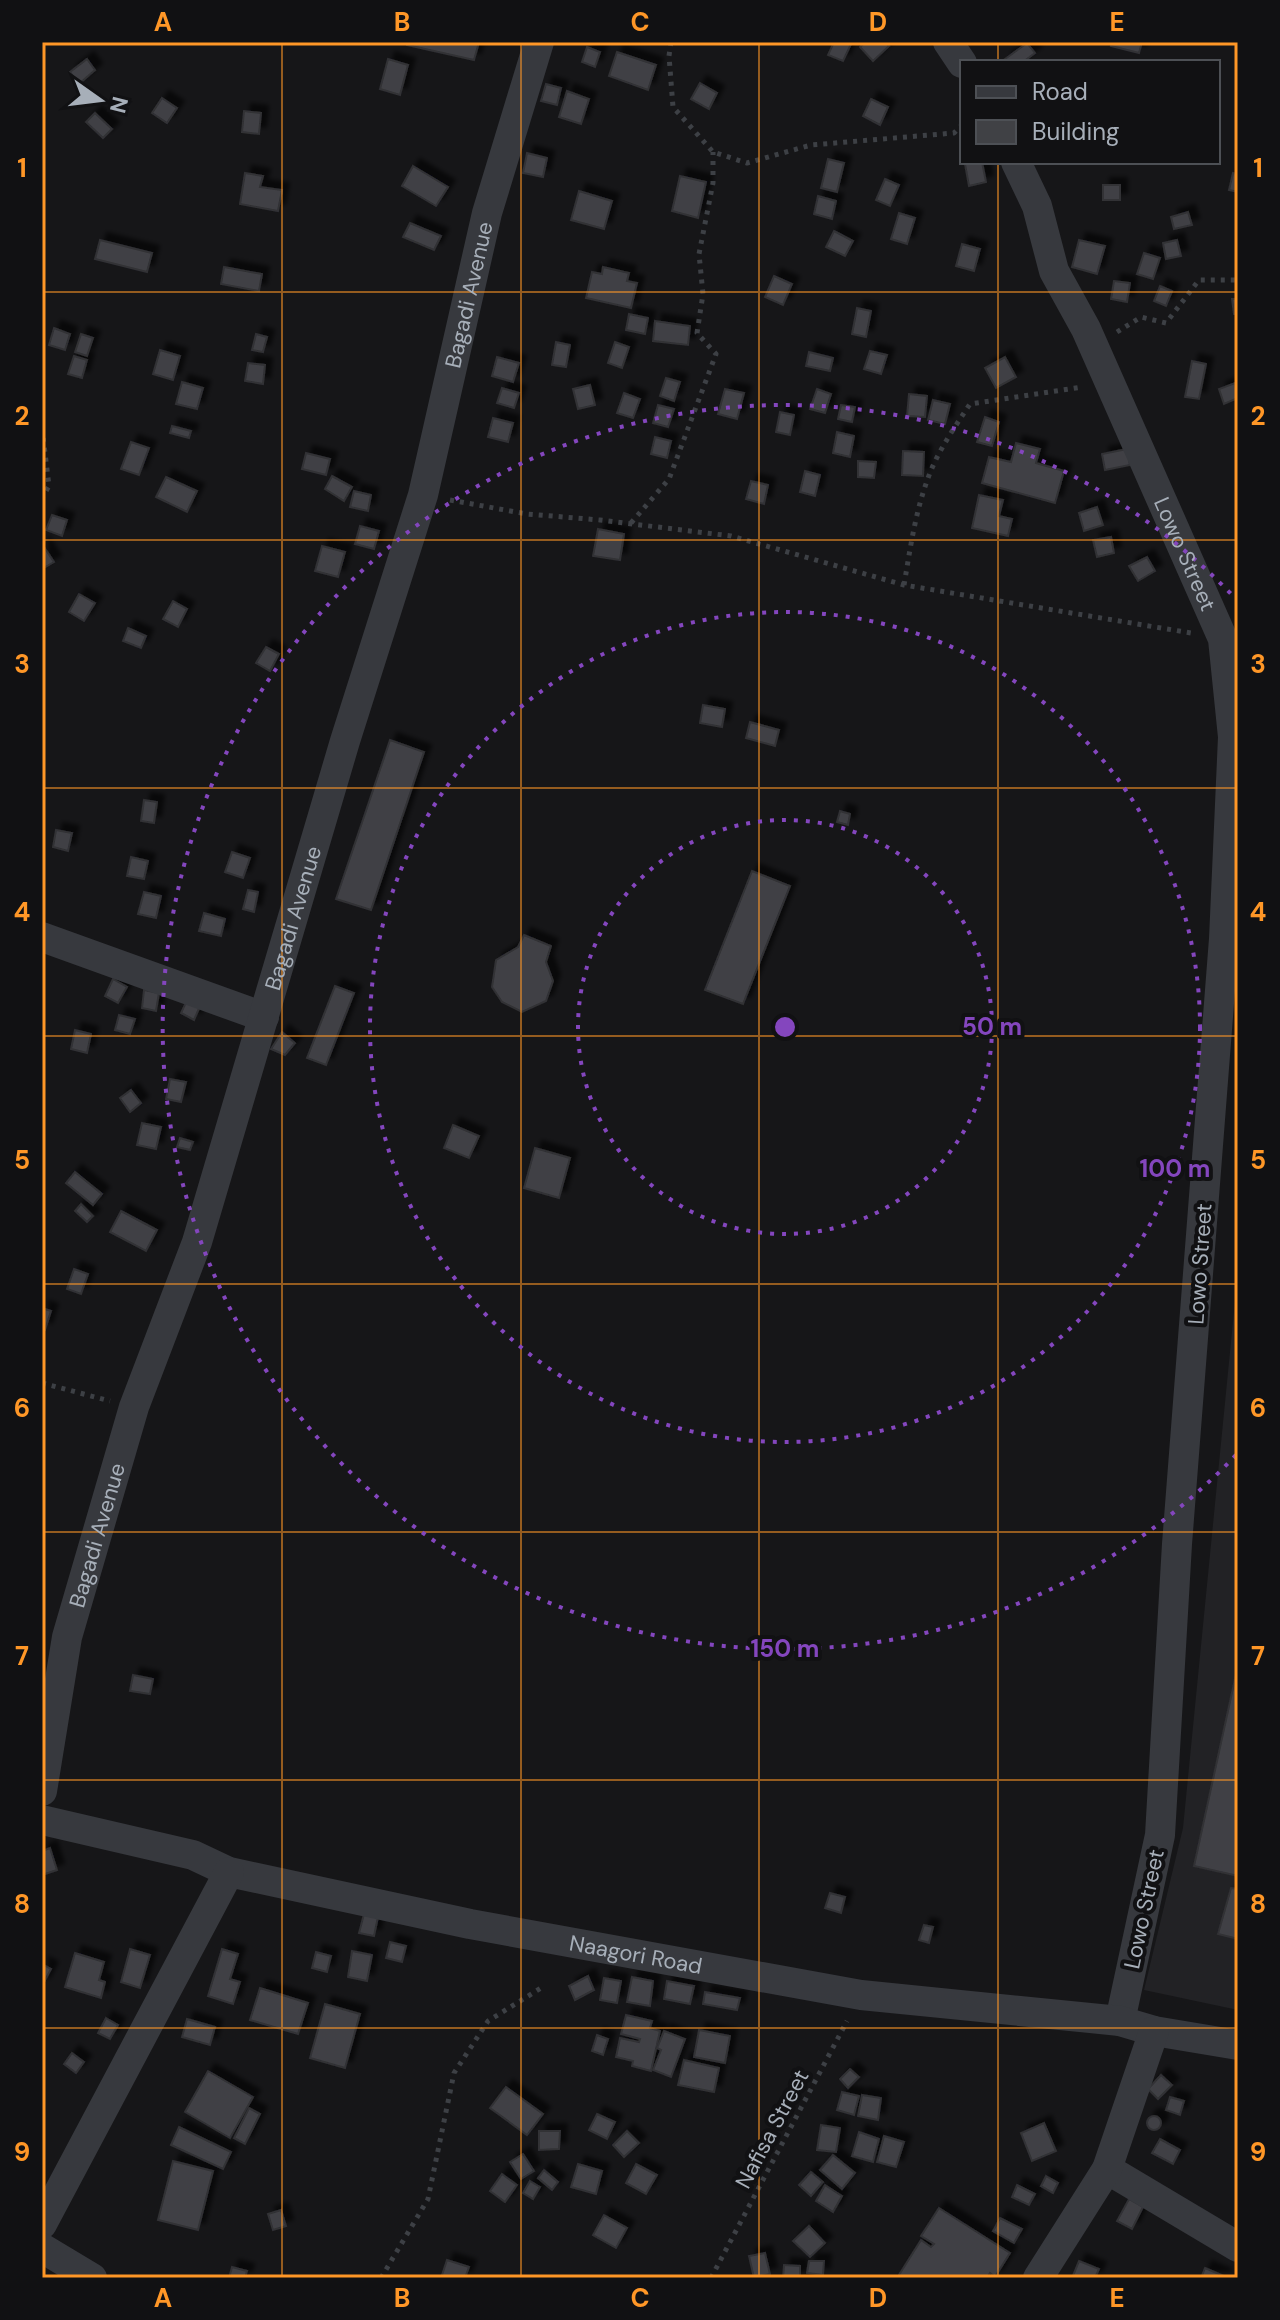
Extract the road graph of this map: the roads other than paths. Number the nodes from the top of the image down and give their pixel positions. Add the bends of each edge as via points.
1 (539, 42) edge
2 (948, 42) edge
3 (960, 60) edge
4 (1017, 164) edge
5 (42, 937) edge
6 (264, 1017) junction
7 (42, 1791) edge
8 (42, 1820) edge
9 (229, 1872) junction
10 (1120, 2021) junction
11 (1154, 2031) junction
12 (1238, 2045) edge
13 (1107, 2169) junction
14 (42, 2224) edge
15 (1238, 2247) edge
16 (42, 2248) edge
17 (92, 2278) edge
18 (1038, 2278) edge

1 - 6 street, Bagadi Avenue via 487,213 423,495
2 - 3 street
4 - 10 street, Lowo Street via 1037,206 1054,271 1086,329 1223,639 1233,737 1224,939 1160,1835
5 - 6 street
6 - 7 street, Bagadi Avenue via 197,1242 134,1407 67,1637
8 - 9 street, Naagori Road via 193,1855
9 - 10 street, Naagori Road via 470,1924 861,1995
9 - 14 street
10 - 11 street, Naagori Road
11 - 12 street, Naagori Road
11 - 13 street
13 - 15 street
13 - 18 street
16 - 17 street

